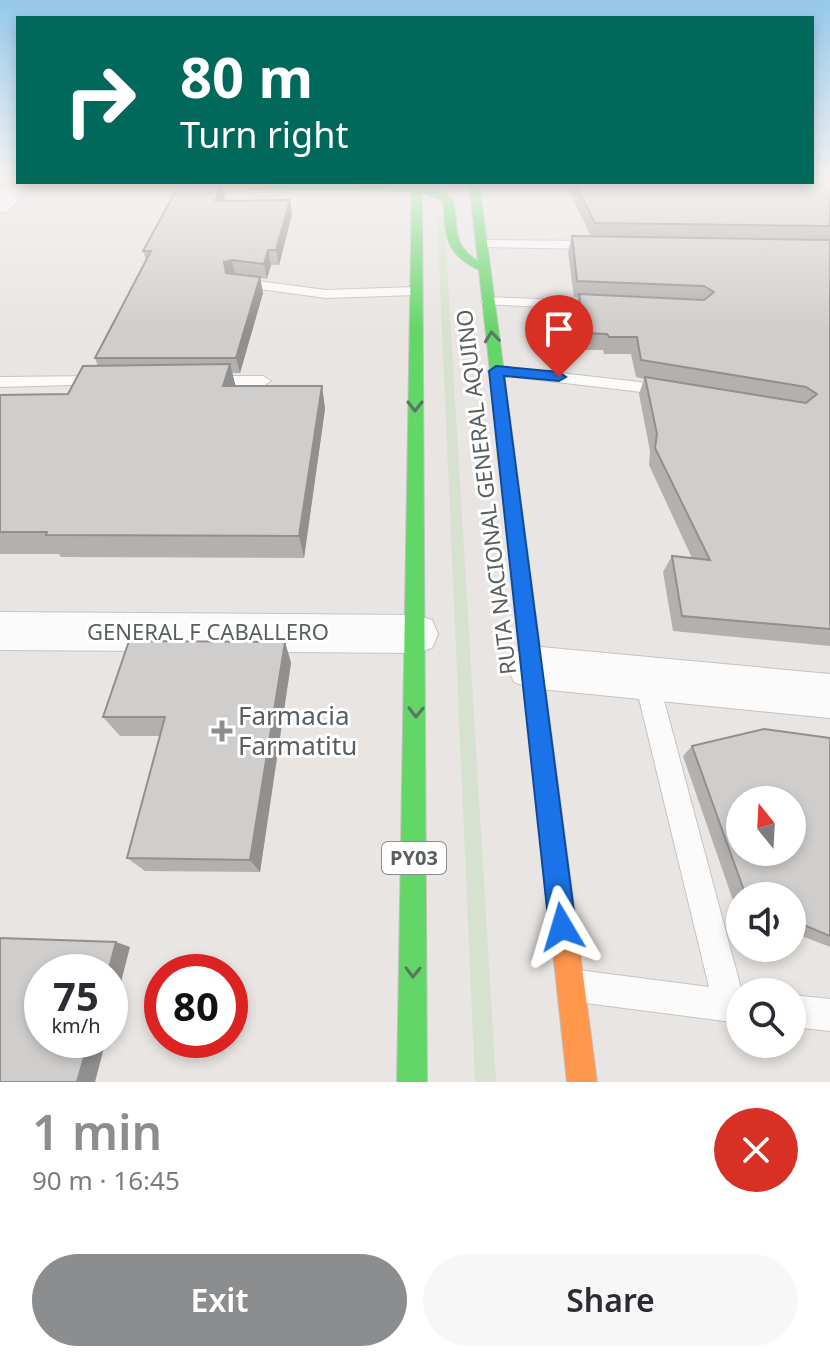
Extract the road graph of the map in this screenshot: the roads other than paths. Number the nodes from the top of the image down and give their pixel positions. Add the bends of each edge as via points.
1 (415, 229) edge
2 (451, 229) edge
3 (479, 229) edge
4 (481, 243) junction
5 (608, 245) edge
6 (484, 268) junction
7 (235, 282) edge
8 (415, 291) junction
9 (488, 301) junction
10 (623, 306) edge
11 (496, 371) junction
12 (124, 381) edge
13 (185, 381) edge
14 (263, 381) dead end
15 (0, 382) edge
16 (680, 393) edge
17 (0, 631) edge
18 (416, 634) junction
19 (530, 667) junction
20 (646, 678) junction
21 (828, 700) edge
22 (727, 978) edge
23 (570, 985) junction
24 (726, 1005) edge
25 (806, 1012) edge
26 (830, 1015) edge
27 (412, 1082) edge
28 (582, 1082) edge

1 - 8 main road, PY03
2 - 6 main road via 453,249
3 - 4 main road, RUTA NACIONAL GENERAL AQUINO
4 - 5 lane
4 - 6 main road, RUTA NACIONAL GENERAL AQUINO
6 - 9 main road, RUTA NACIONAL GENERAL AQUINO
7 - 8 lane via 326,294
8 -> 18 main road, PY03
9 - 10 lane
11 -> 9 main road, RUTA NACIONAL GENERAL AQUINO
11 - 16 lane
11 - 19 main road, RUTA NACIONAL GENERAL AQUINO
12 - 15 lane
13 - 14 lane
17 - 18 street, GENERAL F CABALLERO
18 -> 27 main road, PY03
19 - 20 street
19 - 23 main road, RUTA NACIONAL GENERAL AQUINO
20 - 21 street
20 - 22 lane
23 - 24 lane
23 - 28 main road, RUTA NACIONAL GENERAL AQUINO
25 - 26 lane

